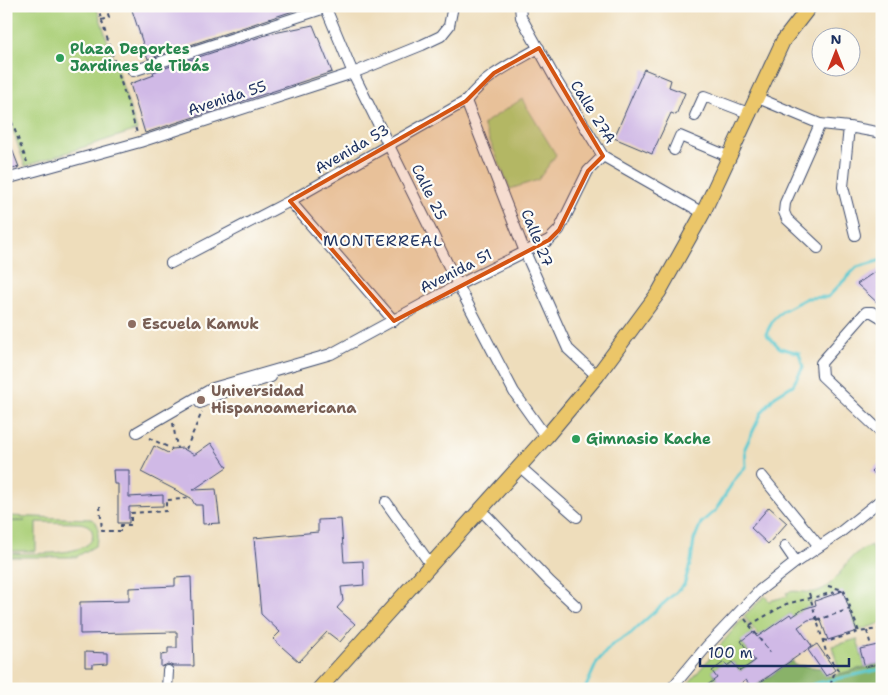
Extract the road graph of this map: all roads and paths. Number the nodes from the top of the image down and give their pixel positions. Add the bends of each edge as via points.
1 (97, 6) edge
2 (105, 6) edge
3 (452, 6) edge
4 (520, 6) edge
5 (810, 6) edge
6 (325, 7) edge
7 (101, 20) junction
8 (539, 48) junction
9 (133, 71) dead end
10 (353, 73) junction
11 (758, 98) junction
12 (466, 101) junction
13 (6, 107) edge
14 (751, 114) junction
15 (695, 116) dead end
16 (820, 124) junction
17 (849, 127) junction
18 (882, 133) edge
19 (140, 142) junction
20 (389, 144) junction
21 (674, 150) dead end
22 (602, 156) junction
23 (730, 157) junction
24 (31, 172) junction
25 (6, 179) edge
26 (290, 202) junction
27 (704, 213) junction
28 (855, 235) dead end
29 (818, 248) dead end
30 (525, 252) junction
31 (171, 263) dead end
32 (458, 285) junction
33 (882, 318) edge
34 (394, 321) junction
35 (597, 376) junction
36 (248, 382) junction
37 (208, 399) junction
38 (171, 418) junction
39 (138, 432) junction
40 (882, 433) edge
41 (546, 437) junction
42 (177, 448) dead end
43 (186, 449) dead end
44 (172, 450) dead end
45 (519, 466) junction
46 (762, 476) dead end
47 (190, 496) dead end
48 (882, 499) edge
49 (386, 502) dead end
50 (100, 506) dead end
51 (481, 510) junction
52 (577, 517) dead end
53 (785, 546) dead end
54 (819, 546) junction
55 (796, 562) junction
56 (432, 565) junction
57 (828, 586) dead end
58 (844, 590) junction
59 (809, 593) dead end
60 (810, 597) junction
61 (576, 606) dead end
62 (851, 608) junction
63 (740, 611) junction
64 (817, 620) junction
65 (750, 625) junction
66 (878, 629) dead end
67 (867, 631) junction
68 (859, 632) junction
69 (823, 640) junction
70 (871, 646) dead end
71 (770, 653) dead end
72 (168, 671) dead end
73 (167, 689) edge
74 (319, 689) edge
75 (671, 689) edge
76 (830, 689) edge

1 - 7 path
2 - 7 path via 109,18
3 - 10 street, Avenida 55 via 449,26 441,36
4 - 8 street, Calle 27A via 521,17
5 - 11 main road via 783,42
6 - 9 street
6 - 10 street, Calle 25
7 - 19 path
8 - 12 street, Avenida 53 via 494,73
8 - 22 street, Calle 27A
10 - 19 street, Avenida 55
10 - 20 street, Calle 25
11 - 14 main road
11 - 16 street
12 - 20 street, Avenida 53
12 - 30 street, Calle 27
13 - 24 path
14 - 15 street via 704,96
14 - 23 main road
16 - 17 street
16 - 29 street via 784,212 787,219
17 - 18 street
17 - 28 street via 843,187
19 - 24 street, Avenida 55
20 - 26 street, Avenida 53
20 - 32 street, Calle 25
21 - 23 street via 680,136
22 - 27 street, Calle 27A
22 - 30 street, Avenida 51 via 588,172 559,230 549,240
23 - 27 main road
24 - 25 street, Avenida 55
26 - 31 street, Avenida 53
26 - 34 street
27 - 35 main road via 659,292
30 - 32 street, Avenida 51
30 - 35 street, Calle 27 via 568,349
32 - 34 street, Avenida 51
32 - 41 street, Calle 25 via 514,392
33 - 40 street via 866,312 821,363 822,376
34 - 36 street, Avenida 51 via 330,354
35 - 41 main road
36 - 37 street, Avenida 51
36 - 39 street, Avenida 51 via 214,388
37 - 38 street, Avenida 51
37 - 43 path
38 - 39 street, Avenida 51
38 - 42 path
39 - 44 path
41 - 45 main road
45 - 51 main road
45 - 52 street
46 - 54 street
47 - 50 path via 166,500 166,511 131,513 131,525 122,525 122,531 102,531
48 - 54 street
49 - 56 street
51 - 56 main road
51 - 61 street
53 - 55 street
54 - 55 street
55 - 63 street via 760,590
56 - 74 main road
57 - 58 path
58 - 60 path
58 - 62 path
59 - 60 path
60 - 64 path
60 - 65 path via 786,604
62 - 64 path
62 - 68 path
63 - 65 path
63 - 75 street
64 - 69 path
65 - 71 path
66 - 67 path
67 - 68 path
67 - 70 path
68 - 69 path
69 - 76 path via 827,655 838,670
72 - 73 street

